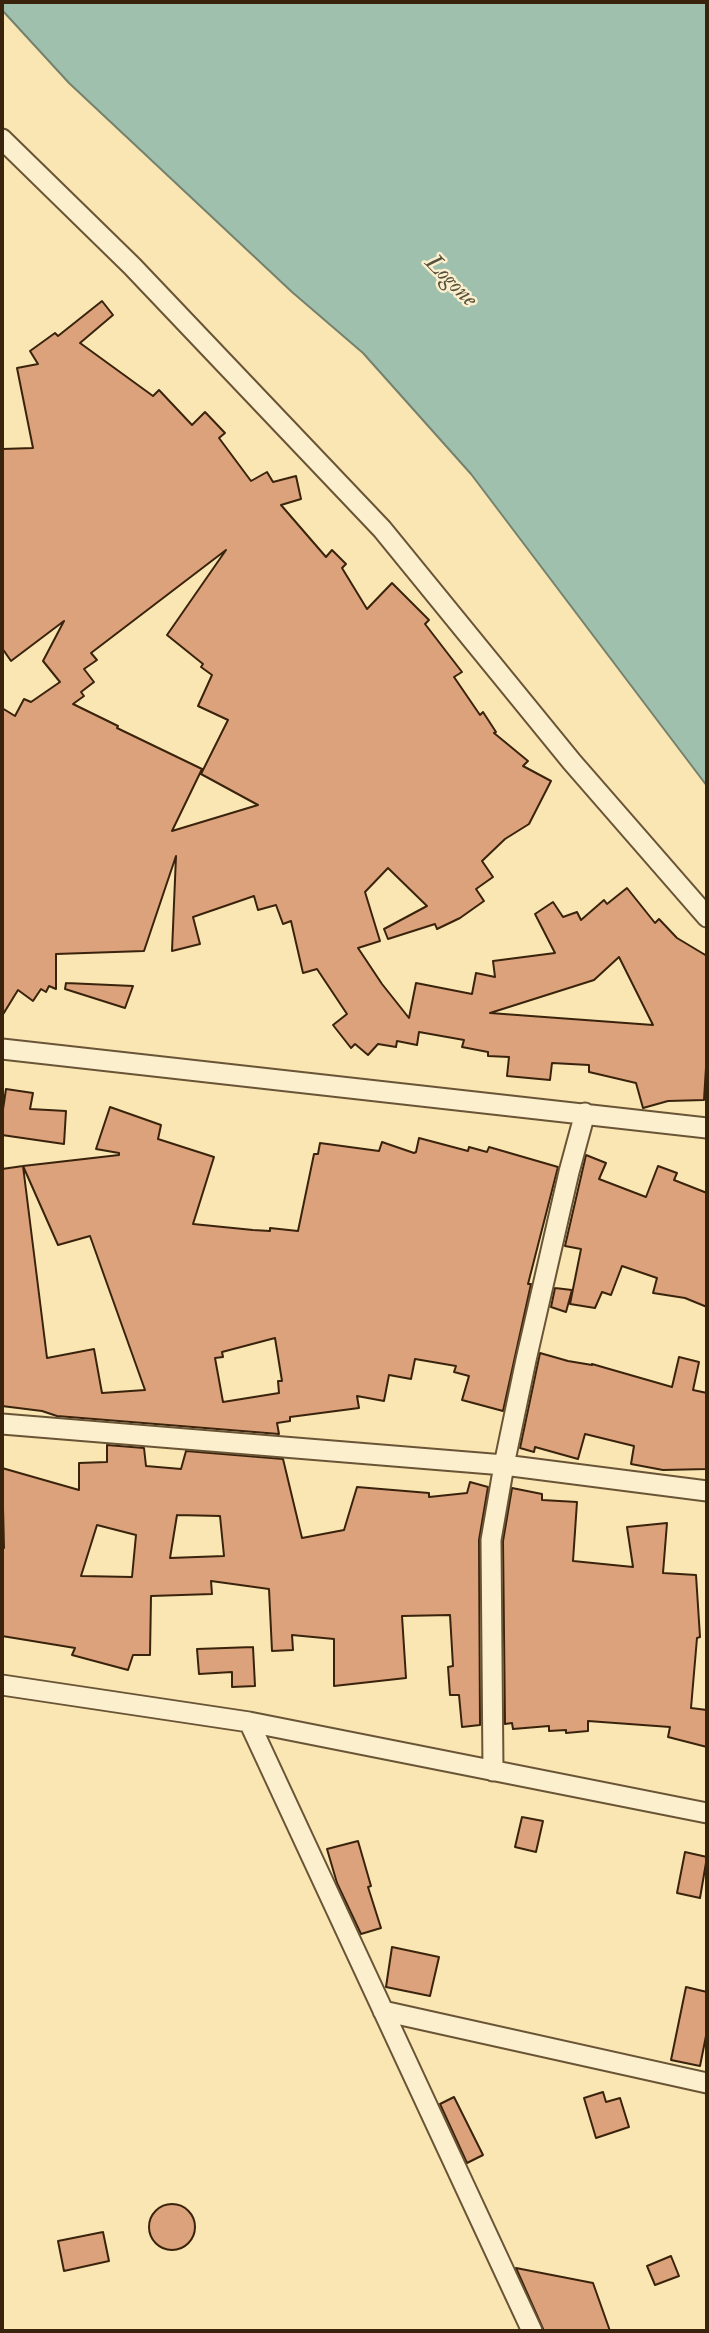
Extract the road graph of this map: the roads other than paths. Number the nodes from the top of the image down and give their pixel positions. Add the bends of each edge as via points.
1 (2, 139) edge
2 (707, 917) edge
3 (2, 1049) edge
4 (585, 1114) junction
5 (707, 1128) edge
6 (2, 1424) edge
7 (503, 1465) junction
8 (707, 1492) edge
9 (2, 1685) edge
10 (249, 1722) junction
11 (493, 1771) junction
12 (707, 1813) edge
13 (383, 2011) junction
14 (707, 2082) edge
15 (532, 2331) edge

1 - 2 street via 132,266 382,529 572,762
3 - 4 street
4 - 5 street
4 - 7 street
6 - 7 street
7 - 8 street
7 - 11 street via 491,1540
9 - 10 street
10 - 11 street
10 - 13 street
11 - 12 street
13 - 14 street
13 - 15 street

